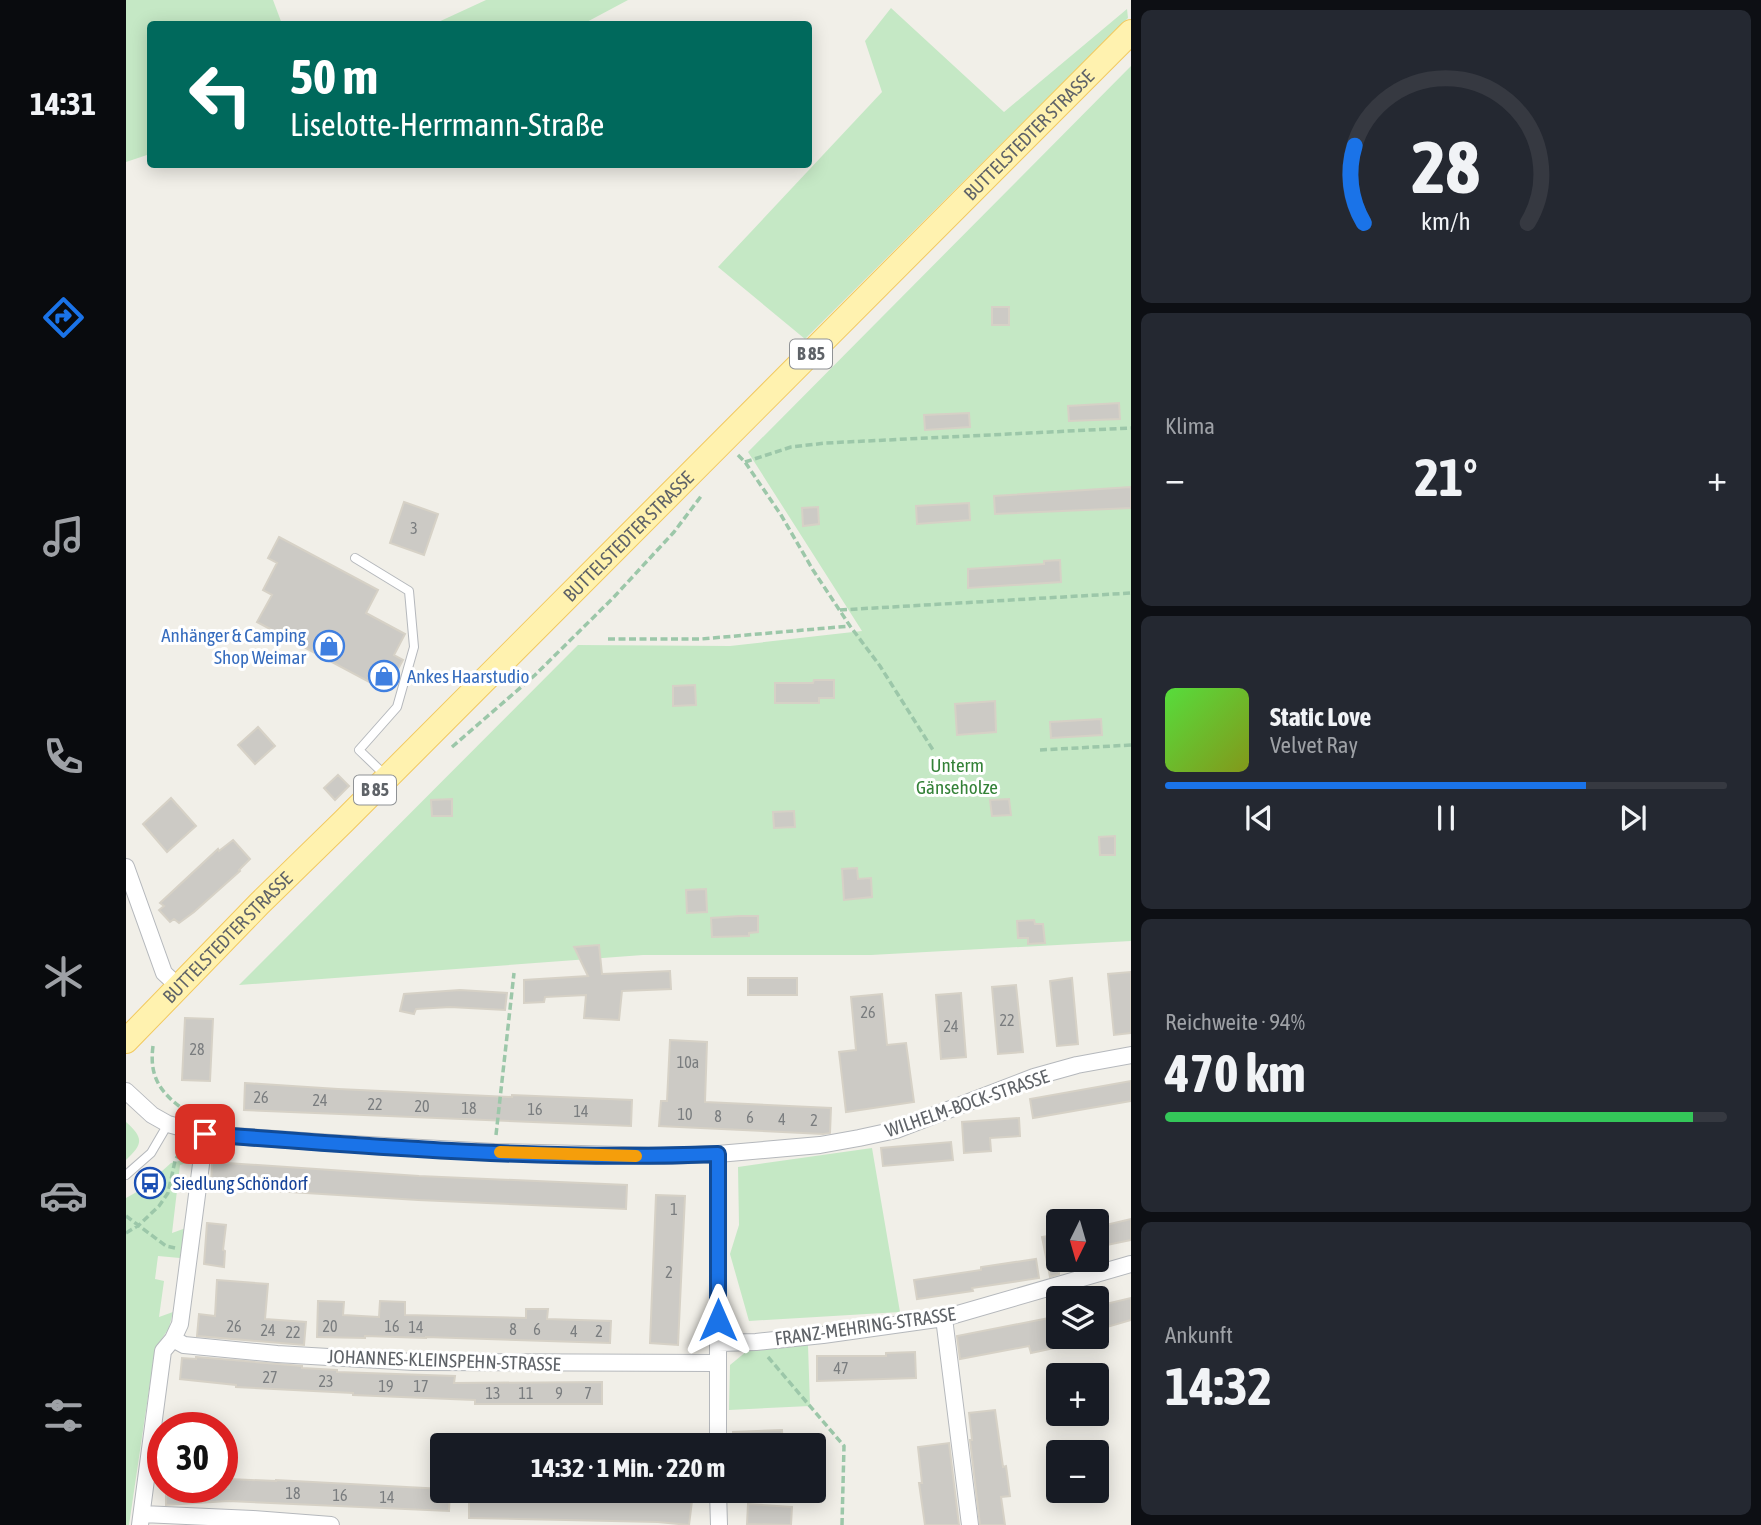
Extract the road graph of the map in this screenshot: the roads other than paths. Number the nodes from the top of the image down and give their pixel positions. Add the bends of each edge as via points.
1 (1131, 32) edge
2 (355, 558) dead end
3 (387, 777) junction
4 (126, 867) edge
5 (178, 986) junction
6 (126, 1041) edge
7 (1131, 1055) edge
8 (126, 1091) edge
9 (167, 1124) junction
10 (205, 1134) junction
11 (718, 1154) junction
12 (126, 1175) edge
13 (1131, 1264) edge
14 (944, 1318) junction
15 (173, 1339) junction
16 (718, 1343) junction
17 (717, 1363) junction
18 (718, 1433) edge
19 (718, 1503) edge
20 (141, 1519) edge
21 (331, 1525) edge
22 (719, 1525) edge
23 (970, 1525) edge

1 - 3 main road, BUTTELSTEDTER STRASSE / B 85
2 - 3 lane via 409,591 414,647 397,707 359,750
3 - 5 main road, BUTTELSTEDTER STRASSE / B 85
4 - 5 street via 164,973
5 - 6 main road, BUTTELSTEDTER STRASSE / B 85
7 - 11 street, WILHELM-BOCK-STRASSE via 1034,1077 896,1129 820,1145
8 - 9 street
9 - 10 street, WILHELM-BOCK-STRASSE
9 - 12 lane via 151,1153
10 - 11 street, WILHELM-BOCK-STRASSE via 494,1152
10 - 15 street via 180,1324
11 - 16 street
13 - 14 street, FRANZ-MEHRING-STRASSE
14 - 16 street, FRANZ-MEHRING-STRASSE via 823,1335
14 - 23 street
15 - 17 street, JOHANNES-KLEINSPEHN-STRASSE via 184,1345 414,1362
15 - 20 street via 163,1351
16 - 17 street
17 - 18 street
19 - 22 street
20 - 21 street via 253,1519

